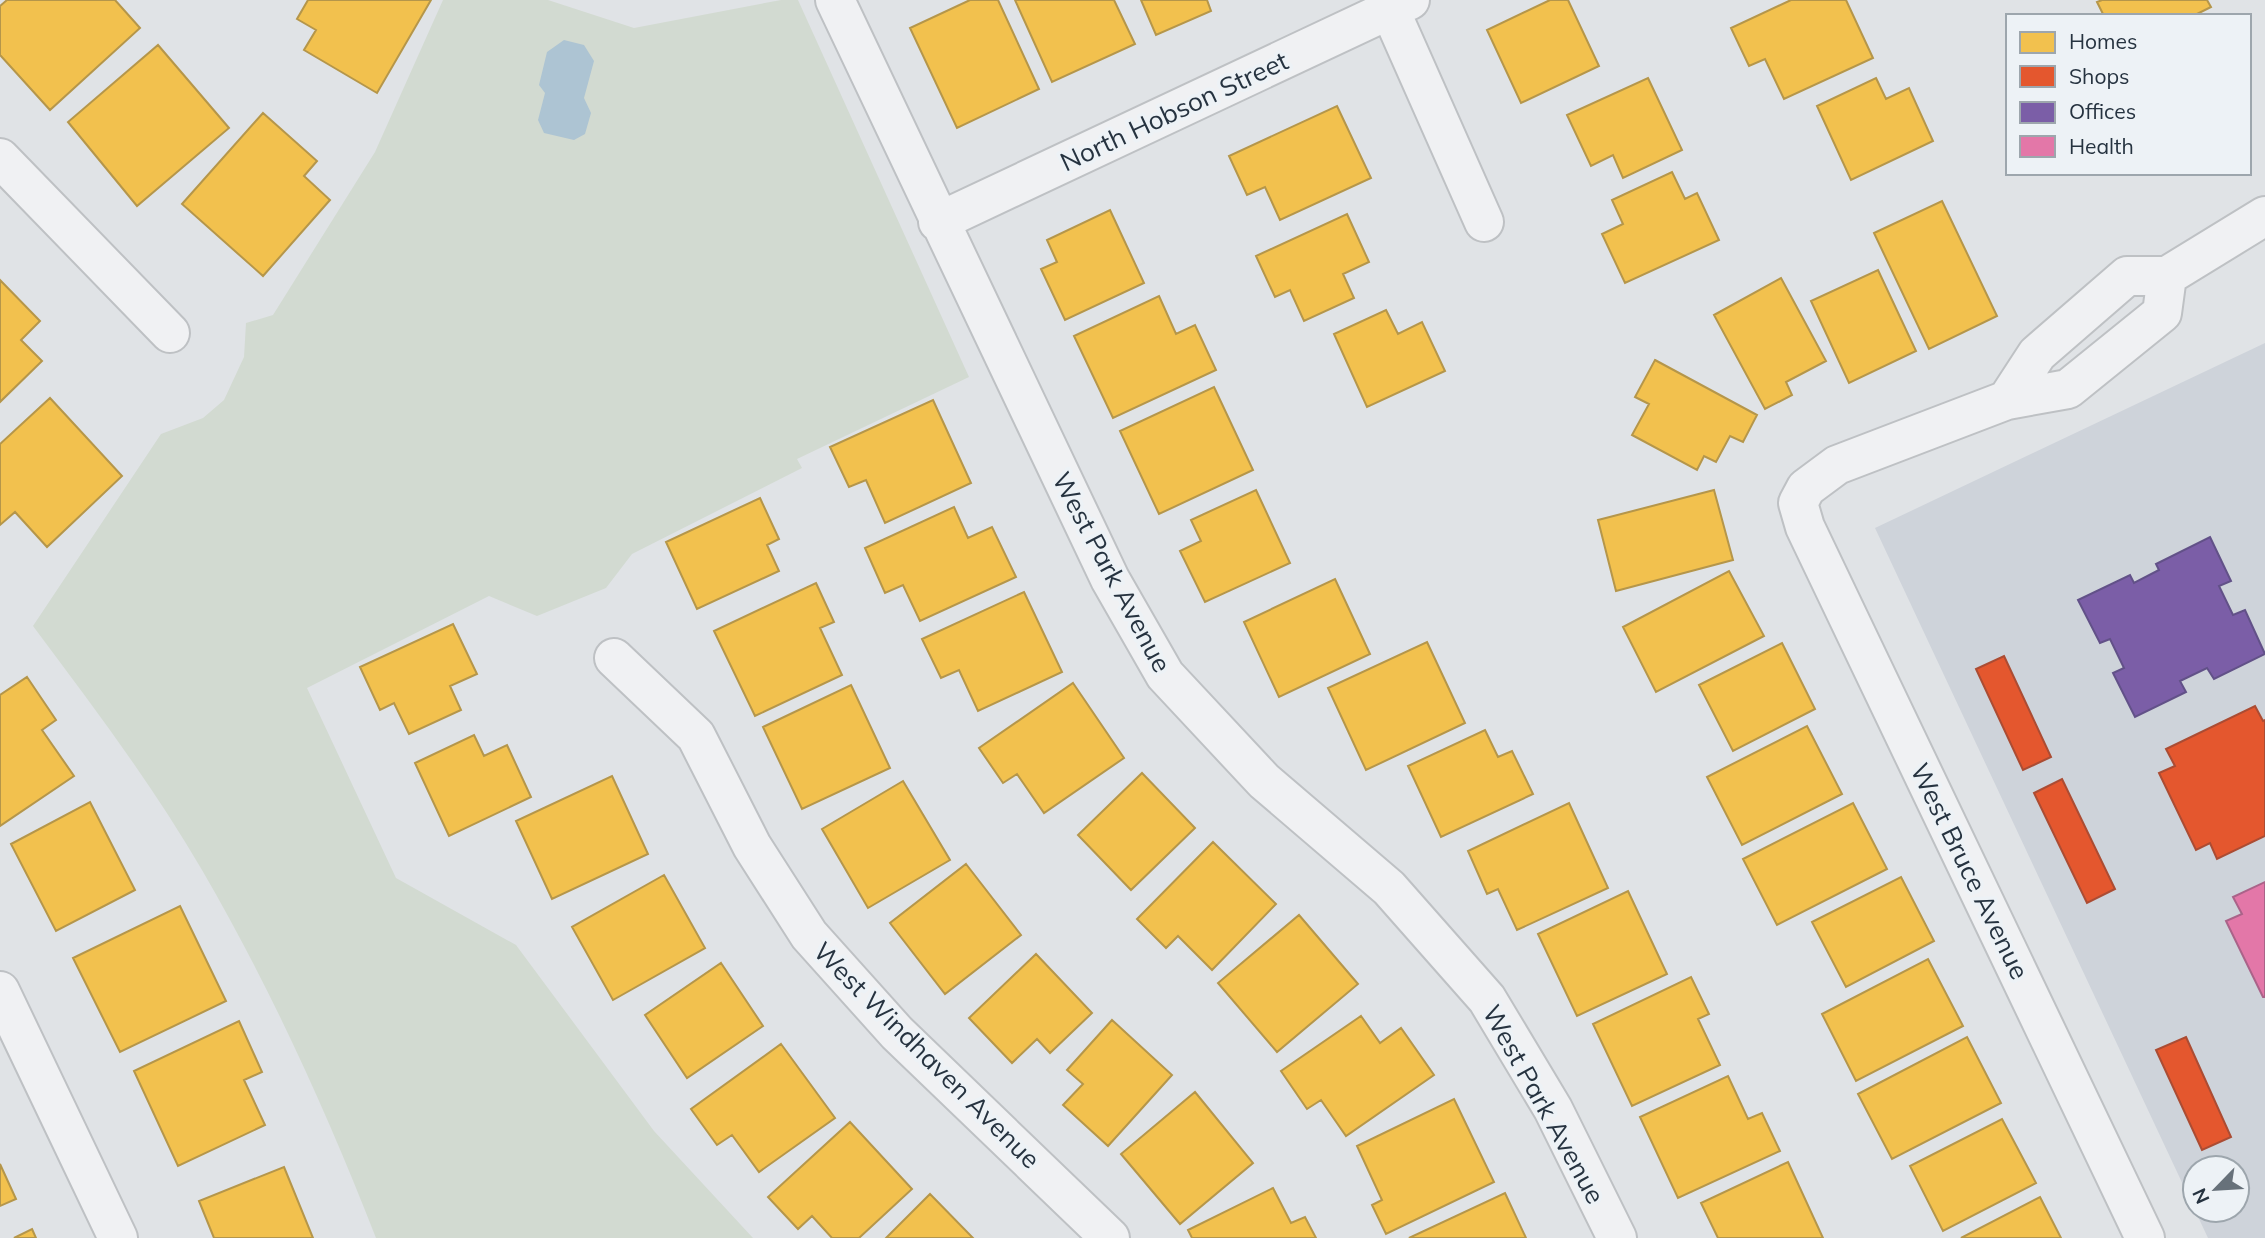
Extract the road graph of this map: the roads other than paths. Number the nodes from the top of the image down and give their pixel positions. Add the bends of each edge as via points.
1 (835, 0) edge
2 (1400, 5) edge
3 (0, 158) edge
4 (2265, 216) edge
5 (938, 222) junction
6 (1484, 222) dead end
7 (2168, 276) junction
8 (170, 333) dead end
9 (2059, 336) junction
10 (2092, 370) junction
11 (2007, 400) junction
12 (614, 658) dead end
13 (0, 991) edge
14 (118, 1238) edge
15 (1110, 1238) edge
16 (1618, 1238) edge
17 (2145, 1238) edge

1 - 5 street, West Park Avenue
2 - 5 street, North Hobson Street
2 - 6 street
3 - 8 street
4 - 7 street
5 - 16 street, West Park Avenue via 1110,579 1165,675 1264,781 1389,888 1487,999 1553,1109
7 - 9 street via 2127,276
7 - 10 street via 2162,313
9 - 10 street
9 - 11 street via 2038,354
10 - 11 street via 2068,389
11 - 17 street, West Bruce Avenue via 1837,465 1806,488 1798,503 1805,527
12 - 15 street, West Windhaven Avenue via 696,736 752,846 809,935 897,1033
13 - 14 street

